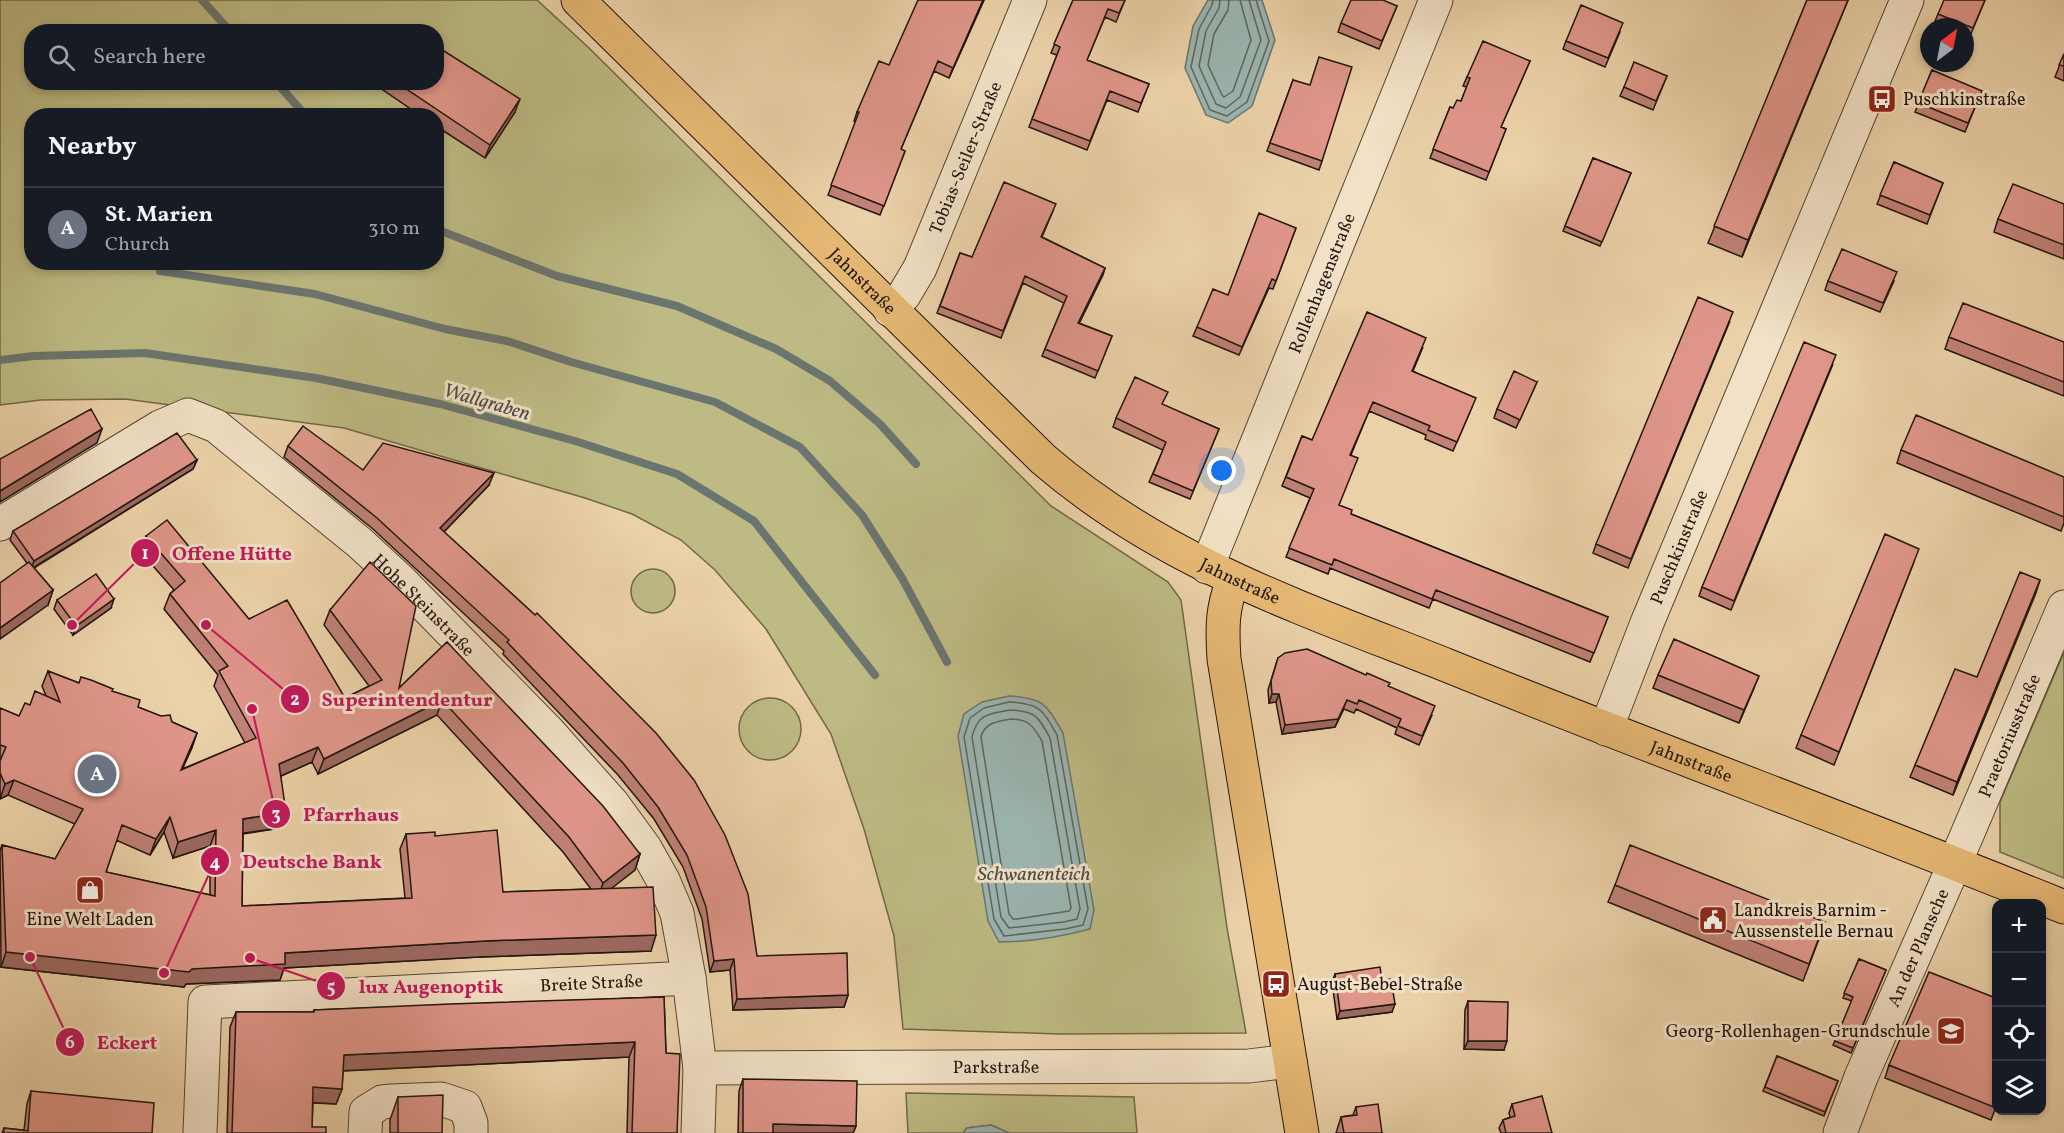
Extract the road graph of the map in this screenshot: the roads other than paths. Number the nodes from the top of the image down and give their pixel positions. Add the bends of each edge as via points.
1 (578, 0) edge
2 (1030, 0) edge
3 (1436, 0) edge
4 (1907, 0) edge
5 (890, 310) junction
6 (0, 524) edge
7 (1220, 573) junction
8 (2064, 607) edge
9 (1606, 729) junction
10 (1955, 863) junction
11 (2064, 908) edge
12 (689, 978) junction
13 (1290, 1061) junction
14 (700, 1068) junction
15 (366, 1122) edge
16 (200, 1133) edge
17 (471, 1133) edge
18 (698, 1133) edge
19 (1302, 1133) edge
20 (1840, 1133) edge

1 - 5 main road, Jahnstraße
2 - 5 street, Tobias-Seiler-Straße via 920,268
3 - 7 street, Rollenhagenstraße via 1235,495
4 - 9 street, Puschkinstraße
5 - 7 main road, Jahnstraße via 1065,478 1124,521
6 - 12 street, Hohe Steinstraße via 188,415 216,426 399,579 613,804 663,880 676,913
7 - 9 main road, Jahnstraße
7 - 13 main road via 1227,595 1222,625 1224,658
8 - 10 street, Praetoriusstraße
9 - 10 main road, Jahnstraße
10 - 11 main road, Jahnstraße
10 - 20 street, An der Plansche
12 - 14 street, Hohe Steinstraße
12 - 16 street, Breite Straße via 205,1002
13 - 14 street, Parkstraße via 1240,1066
13 - 19 main road
14 - 18 street, Hohe Steinstraße
15 - 17 street via 382,1102 441,1099 465,1107

